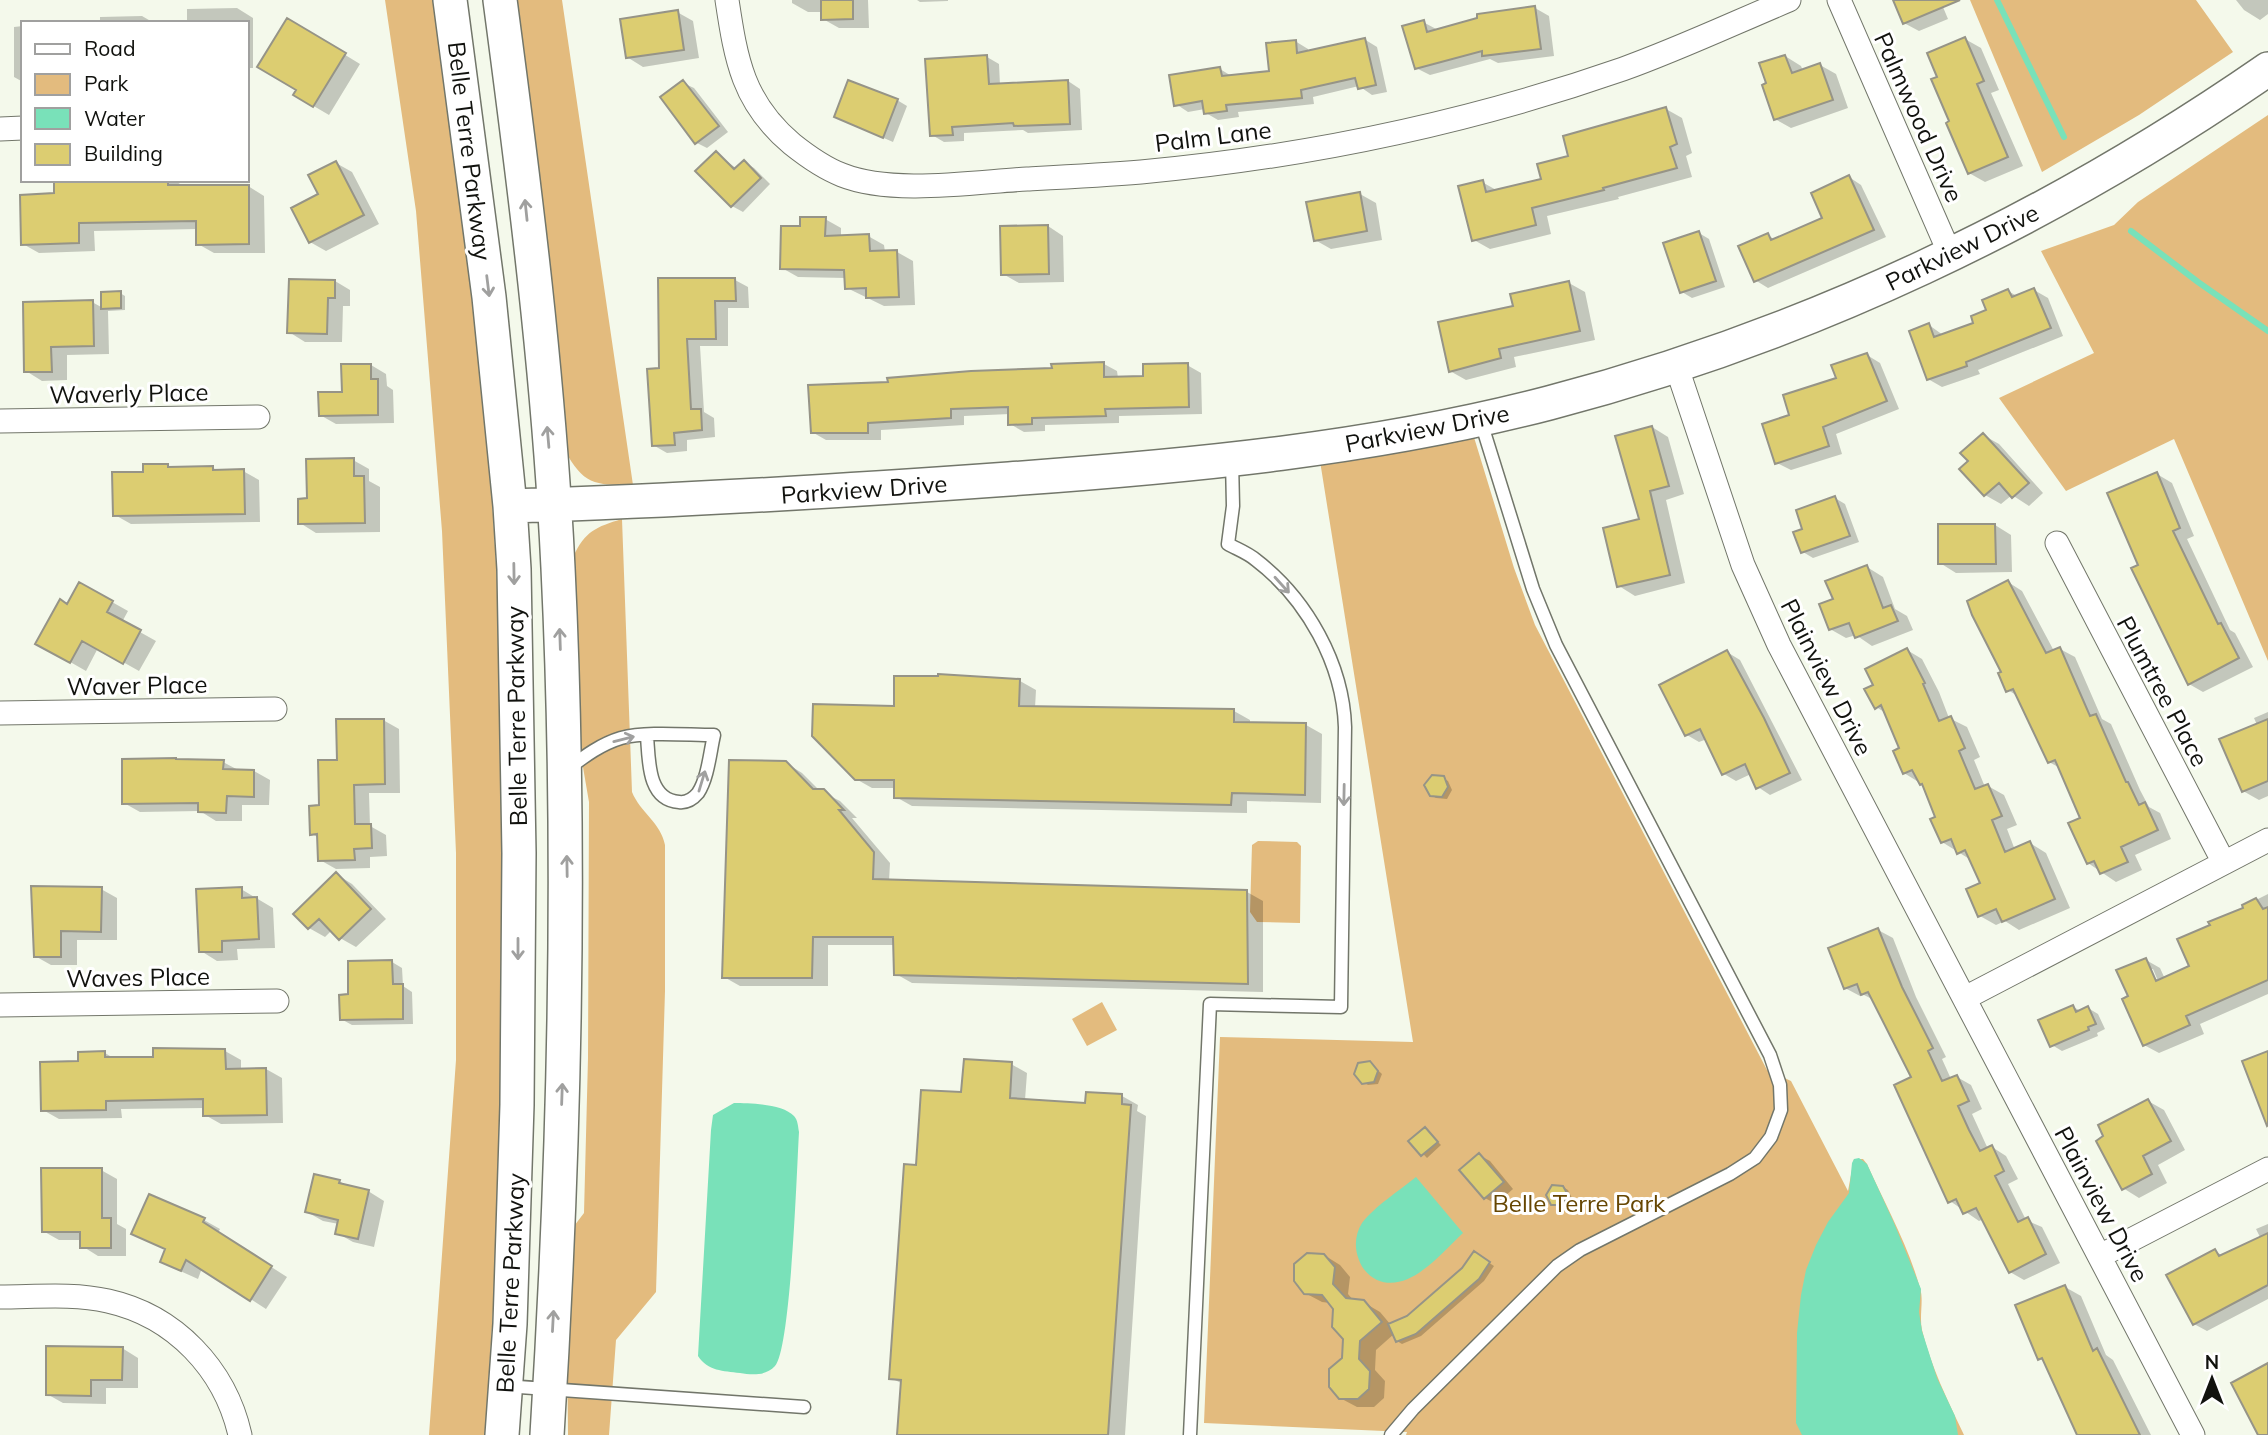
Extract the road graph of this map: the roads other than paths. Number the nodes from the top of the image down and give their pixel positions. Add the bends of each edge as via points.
1 (450, 0) edge
2 (500, 0) edge
3 (727, 0) edge
4 (1789, 0) edge
5 (1839, 0) edge
6 (2268, 69) edge
7 (21, 128) edge
8 (0, 129) edge
9 (1950, 254) junction
10 (1676, 365) junction
11 (258, 417) dead end
12 (1480, 419) junction
13 (0, 421) edge
14 (1232, 460) junction
15 (554, 505) junction
16 (510, 506) junction
17 (2057, 543) dead end
18 (275, 709) dead end
19 (0, 713) edge
20 (647, 736) junction
21 (564, 771) junction
22 (2268, 839) edge
23 (2224, 863) junction
24 (1965, 998) junction
25 (277, 1001) dead end
26 (0, 1005) edge
27 (2268, 1169) edge
28 (2100, 1256) junction
29 (0, 1297) edge
30 (506, 1386) junction
31 (550, 1389) junction
32 (804, 1407) dead end
33 (240, 1435) edge
34 (502, 1435) edge
35 (547, 1435) edge
36 (1190, 1435) edge
37 (1391, 1435) edge
38 (2193, 1435) edge

1 -> 16 main road, Belle Terre Parkway via 488,285
15 -> 2 main road, Belle Terre Parkway via 539,323
3 - 4 street, Palm Lane via 743,77 753,101 773,127 803,153 841,175 894,185 1140,172 1371,138 1621,69
5 - 9 street, Palmwood Drive
6 - 9 main road, Parkview Drive via 2108,171
7 - 8 street
9 - 10 main road, Parkview Drive via 1788,325
10 - 12 main road, Parkview Drive
10 - 24 street, Plainview Drive via 1743,565 1779,645
11 - 13 street, Waverly Place
12 - 14 main road, Parkview Drive
12 - 37 lane via 1544,618 1770,1055 1780,1084 1781,1110 1772,1137 1750,1162 1590,1244 1557,1266
14 - 15 main road, Parkview Drive via 875,489
14 -> 36 lane via 1228,544 1255,559 1281,582 1319,636 1337,678 1345,727 1341,1007 1210,1004
15 - 16 main road, Parkview Drive
21 -> 15 main road, Belle Terre Parkway
16 -> 30 main road, Belle Terre Parkway via 519,879 517,1105
17 - 23 street, Plumtree Place
18 - 19 street, Waver Place
20 -> 20 lane via 656,789 665,798 684,802 695,796 714,735
21 -> 20 lane via 609,743
31 -> 21 main road, Belle Terre Parkway via 565,1004
22 - 23 street
23 - 24 street
24 - 28 street, Plainview Drive
25 - 26 street, Waves Place
27 - 28 street
28 - 38 street, Plainview Drive
29 - 33 street via 88,1297 155,1318 211,1368 226,1392
30 - 31 lane
30 - 34 main road, Belle Terre Parkway
31 - 32 lane
31 - 35 main road, Belle Terre Parkway

